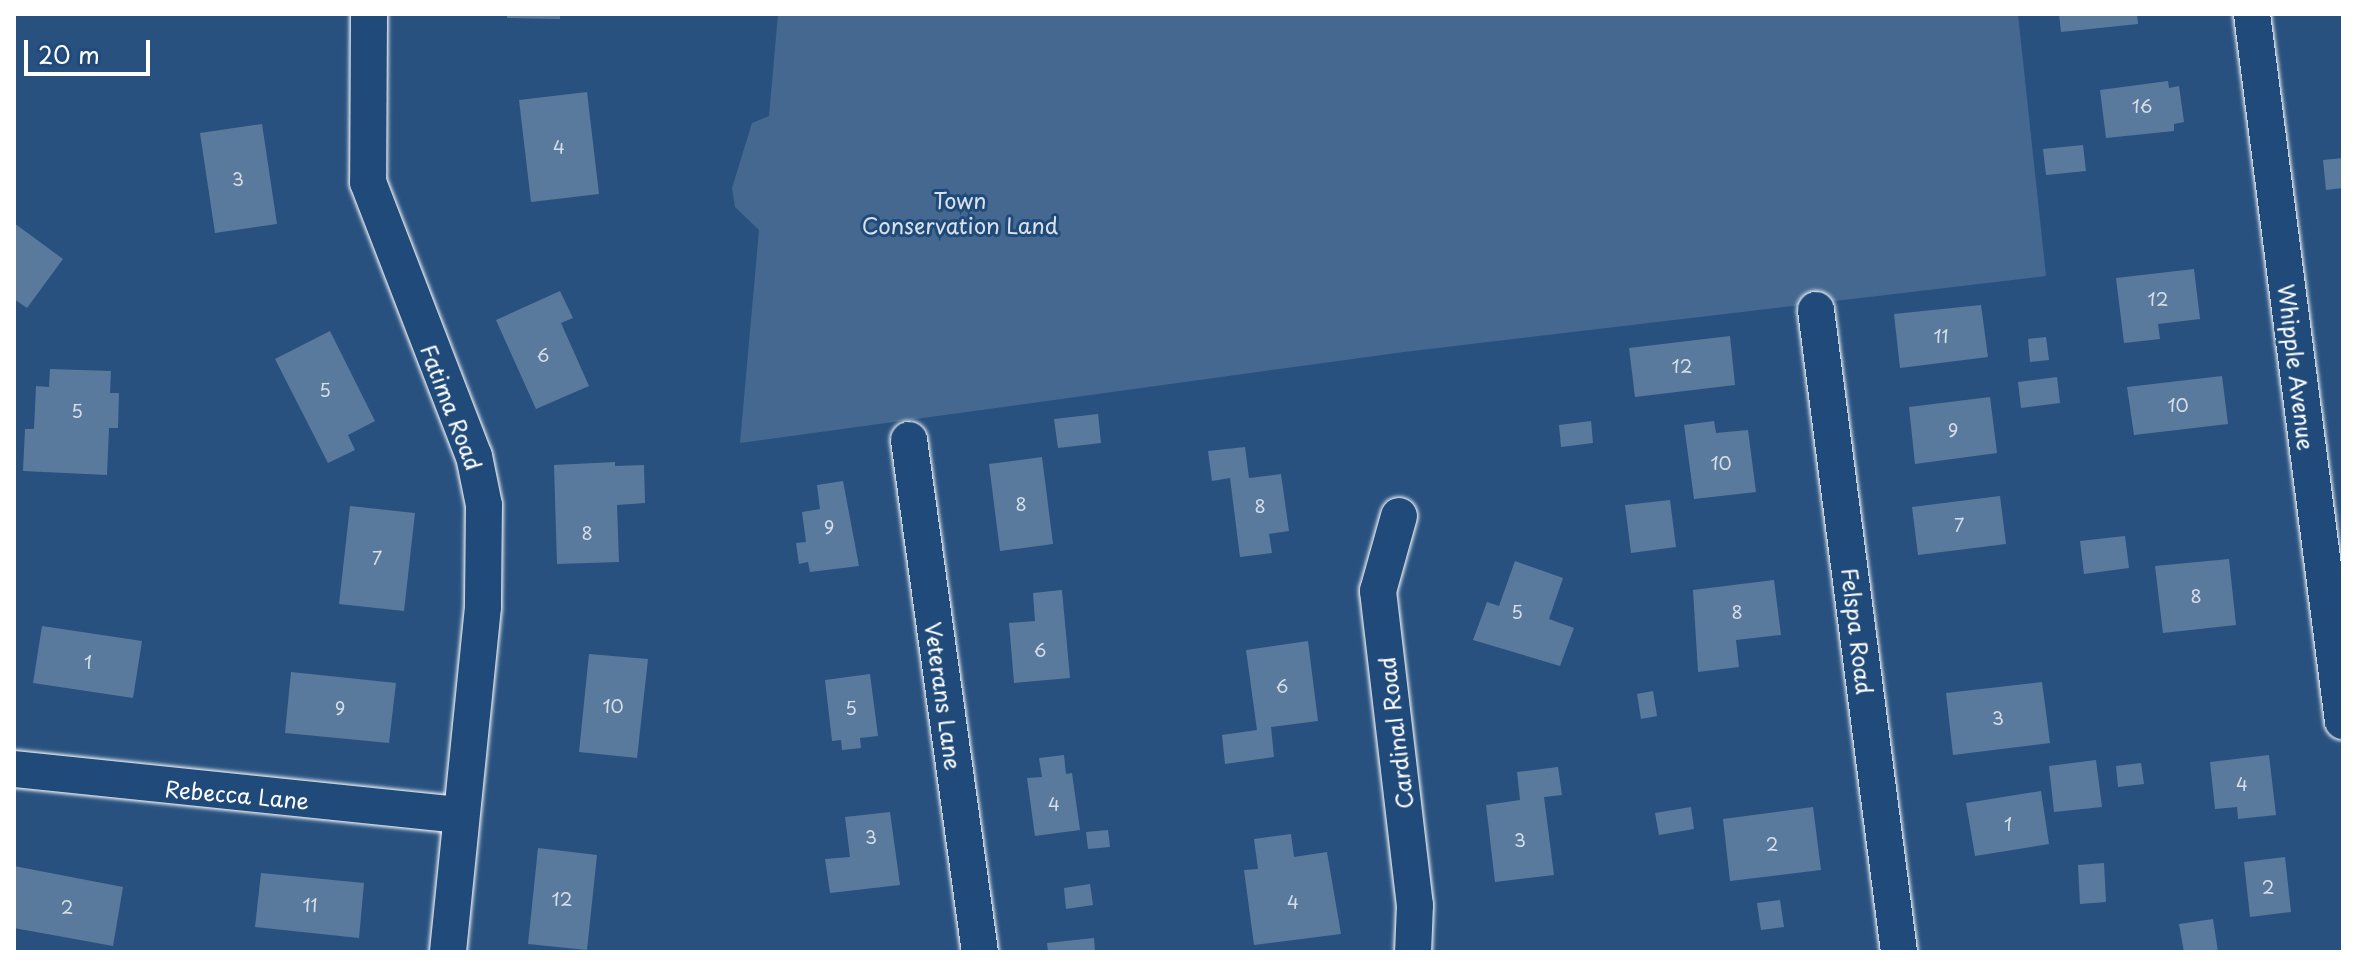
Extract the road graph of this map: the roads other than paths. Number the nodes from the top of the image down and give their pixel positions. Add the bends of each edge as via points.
1 (369, 14) edge
2 (2252, 14) edge
3 (1816, 310) dead end
4 (909, 440) dead end
5 (1399, 516) dead end
6 (2343, 721) edge
7 (14, 769) edge
8 (460, 815) junction
9 (448, 952) edge
10 (980, 952) edge
11 (1413, 952) edge
12 (1899, 952) edge

1 - 8 street, Fatima Road via 368,182 474,456 484,505 483,607
2 - 6 street, Whipple Avenue
3 - 12 street, Felspa Road
4 - 10 street, Veterans Lane
5 - 11 street, Cardinal Road via 1378,591 1415,905
7 - 8 street, Rebecca Lane
8 - 9 street, Fatima Road

